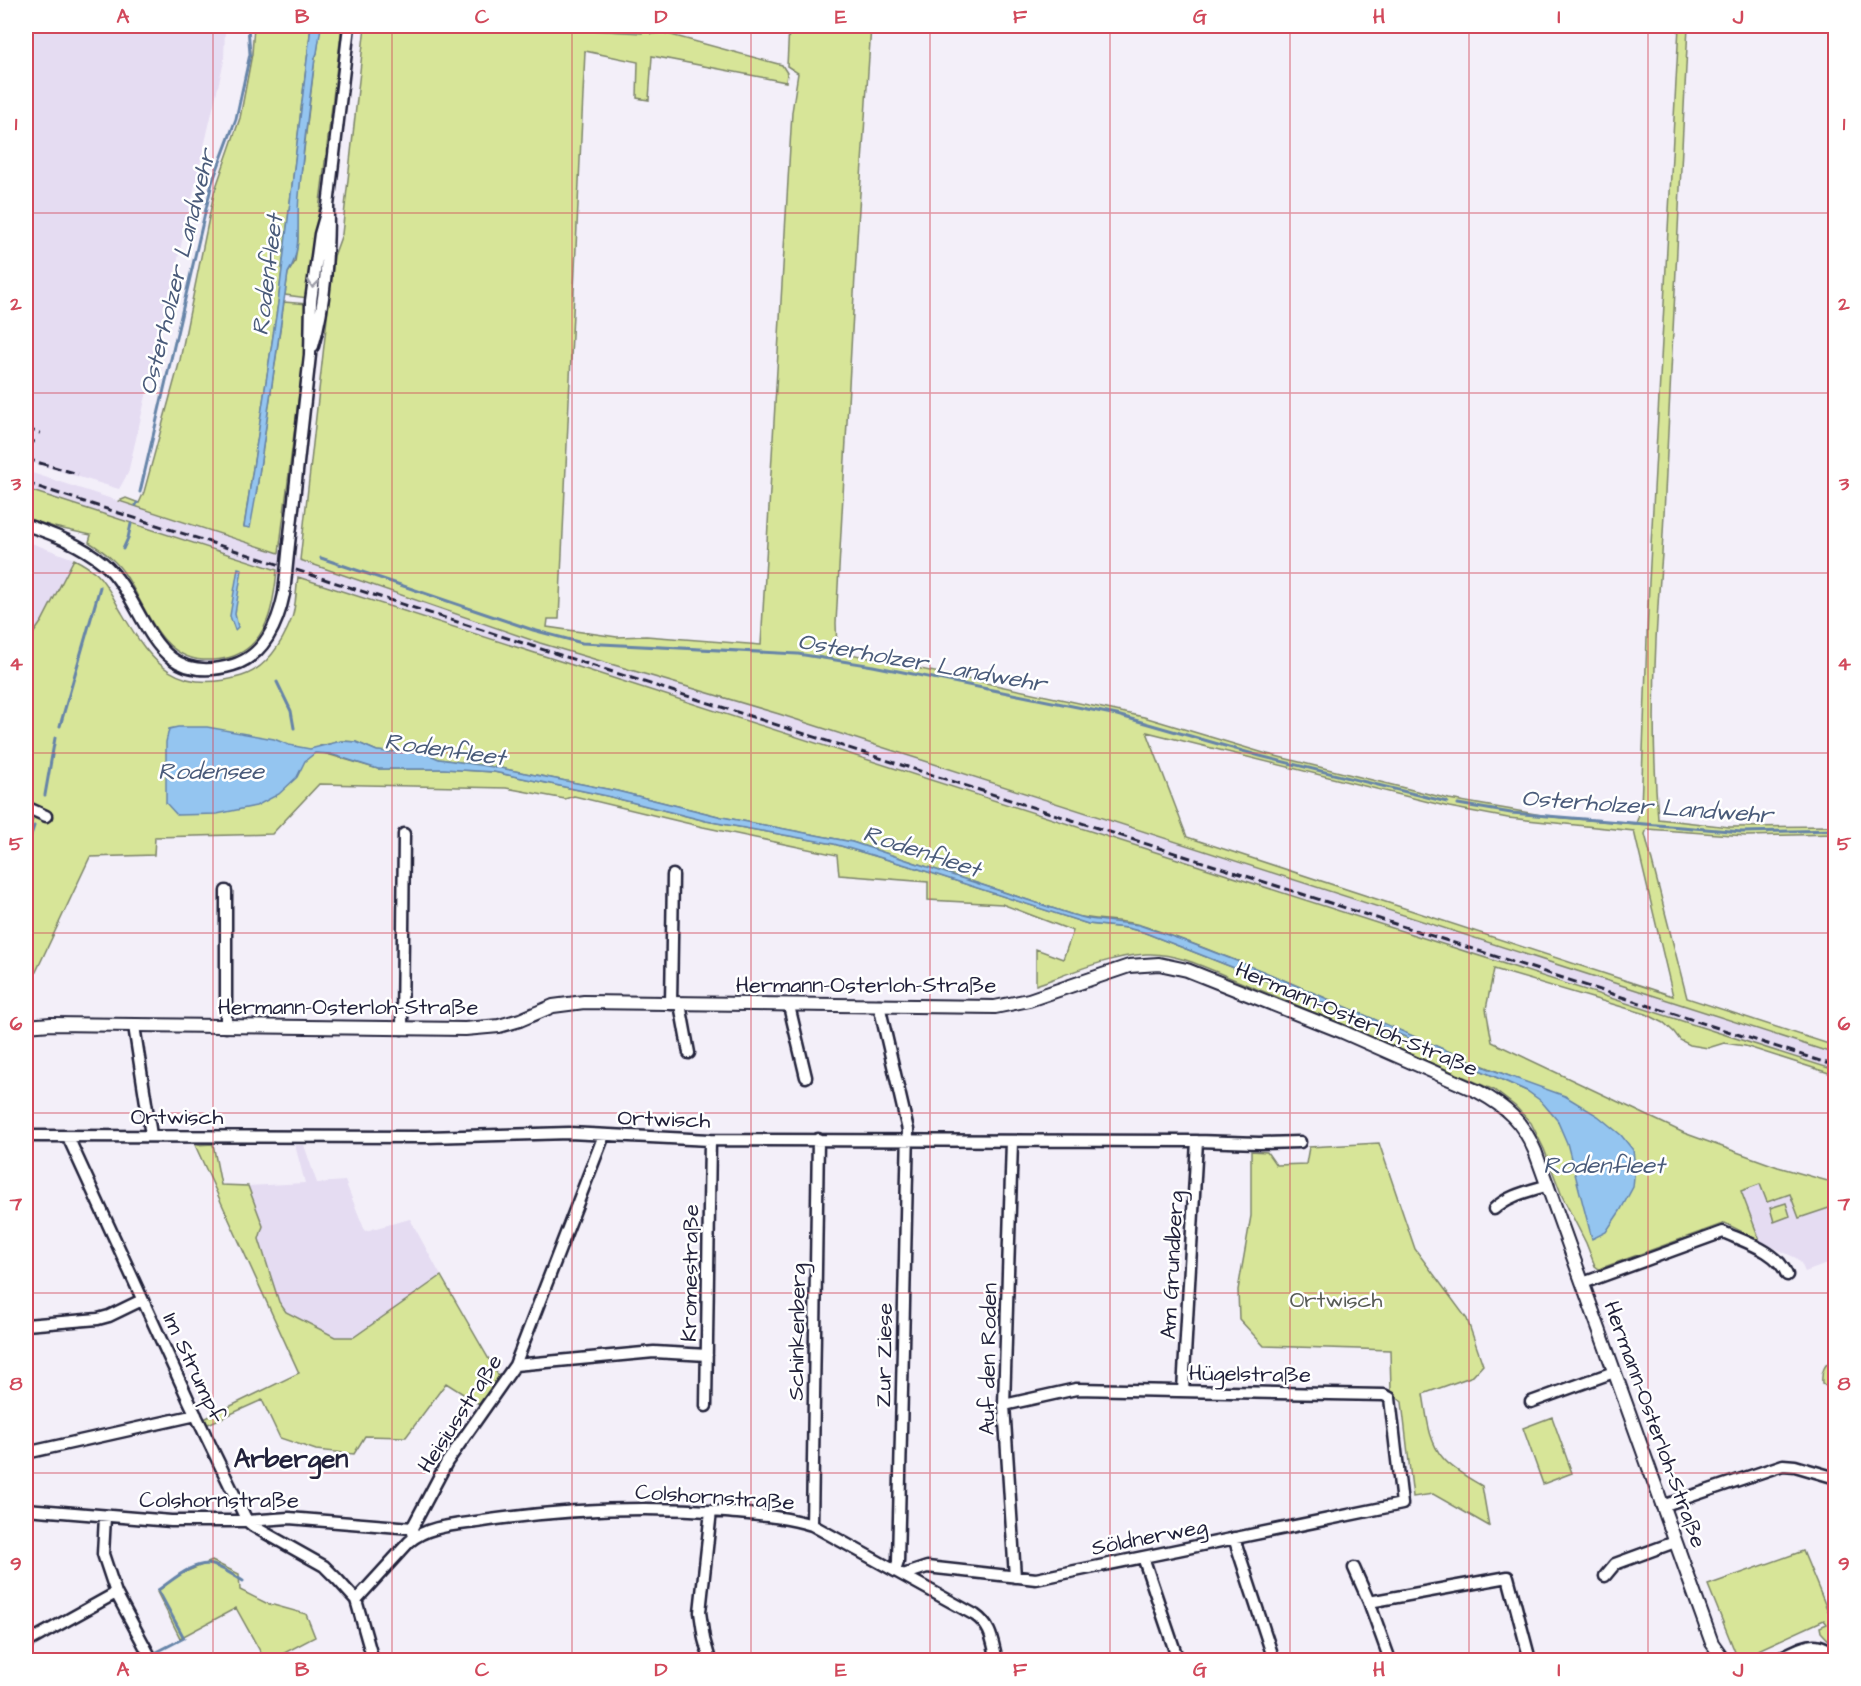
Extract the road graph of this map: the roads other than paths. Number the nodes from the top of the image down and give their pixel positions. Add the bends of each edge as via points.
1 (349, 26) edge
2 (26, 525) edge
3 (26, 807) edge
4 (46, 816) dead end
5 (404, 834) dead end
6 (673, 875) dead end
7 (226, 891) dead end
8 (676, 1004) junction
9 (879, 1005) junction
10 (789, 1006) junction
11 (26, 1016) edge
12 (51, 1024) junction
13 (26, 1026) edge
14 (134, 1026) junction
15 (226, 1027) junction
16 (402, 1029) junction
17 (689, 1053) dead end
18 (806, 1077) dead end
19 (604, 1135) junction
20 (26, 1136) edge
21 (151, 1136) junction
22 (68, 1137) junction
23 (819, 1139) junction
24 (710, 1140) junction
25 (908, 1140) junction
26 (1012, 1141) junction
27 (1197, 1141) junction
28 (1300, 1142) dead end
29 (1548, 1185) junction
30 (1494, 1209) dead end
31 (1787, 1275) dead end
32 (1583, 1283) junction
33 (142, 1300) junction
34 (26, 1325) edge
35 (707, 1355) junction
36 (515, 1365) junction
37 (1614, 1372) junction
38 (1183, 1391) junction
39 (1531, 1402) dead end
40 (1004, 1405) junction
41 (706, 1406) dead end
42 (196, 1415) junction
43 (26, 1453) edge
44 (1836, 1478) edge
45 (1402, 1504) joint
46 (1662, 1506) junction
47 (26, 1509) edge
48 (711, 1511) junction
49 (105, 1517) junction
50 (247, 1521) junction
51 (812, 1525) junction
52 (413, 1532) junction
53 (1234, 1538) junction
54 (1675, 1542) junction
55 (1143, 1557) junction
56 (1354, 1568) dead end
57 (899, 1573) junction
58 (1605, 1576) dead end
59 (1015, 1577) junction
60 (116, 1593) junction
61 (356, 1600) junction
62 (1369, 1602) junction
63 (26, 1642) edge
64 (1713, 1643) junction
65 (152, 1660) edge
66 (373, 1660) edge
67 (710, 1660) edge
68 (997, 1660) edge
69 (1178, 1660) edge
70 (1274, 1660) edge
71 (1390, 1660) edge
72 (1530, 1660) edge
73 (1713, 1660) edge
74 (1724, 1660) edge
75 (1780, 1660) edge
76 (1835, 1660) edge

1 - 2 street, bridge via 328,206 311,301 310,355 284,594 270,634 238,664 206,669 188,666 155,643 122,585 104,564 60,536
3 - 4 street
5 - 16 street
6 - 8 street
7 - 15 street
8 - 10 street, Hermann-Osterloh-Straße
8 - 16 street, Hermann-Osterloh-Straße via 565,1003 520,1020 483,1028
8 - 17 street
9 - 10 street, Hermann-Osterloh-Straße
9 - 25 street, Zur Ziese
9 - 29 street, Hermann-Osterloh-Straße via 1007,1005 1125,967 1151,964 1180,968 1343,1032 1500,1104 1531,1141
10 - 18 street
11 - 12 street, Hermann-Osterloh-Straße
12 - 13 street, Hermann-Osterloh-Straße
12 - 14 street, Hermann-Osterloh-Straße
14 - 15 street, Hermann-Osterloh-Straße
14 - 21 street
15 - 16 street, Hermann-Osterloh-Straße
19 - 21 street, Ortwisch
19 - 24 street, Ortwisch
19 - 36 street, Heisiusstraße
20 - 22 street, Ortwisch
21 - 22 street, Ortwisch
22 - 33 street, Im Strumpf
23 - 24 street, Ortwisch
23 - 25 street, Ortwisch
23 - 51 street, Schinkenberg
24 - 35 street, Kromestraße
25 - 26 street, Ortwisch
25 - 57 street, Zur Ziese
26 - 27 street, Ortwisch
26 - 40 street, Auf den Roden
27 - 28 street, Ortwisch
27 - 38 street, Am Grundberg
29 - 30 street via 1521,1193
29 - 32 street, Hermann-Osterloh-Straße
31 - 32 street via 1783,1263 1723,1232
32 - 37 street, Hermann-Osterloh-Straße
33 - 34 street via 98,1319
33 - 42 street, Im Strumpf
35 - 36 street via 654,1352
35 - 41 street, Kromestraße
36 - 52 street, Heisiusstraße via 447,1462
37 - 39 street
37 - 46 street, Hermann-Osterloh-Straße
38 - 40 street, Hügelstraße via 1076,1389
38 - 45 street, Hügelstraße via 1390,1398
40 - 59 street, Auf den Roden
42 - 43 street
42 - 50 street, Im Strumpf
44 - 46 street via 1783,1466
45 - 53 street, Söldnerweg
46 - 54 street, Hermann-Osterloh-Straße
47 - 49 street, Colshornstraße
48 - 51 street, Colshornstraße via 787,1517
48 - 52 street, Colshornstraße via 655,1508 557,1512
48 - 67 street via 700,1612
49 - 50 street, Colshornstraße
49 - 60 street via 103,1554
50 - 52 street, Colshornstraße via 289,1518
50 - 61 street via 324,1566
51 - 57 street, Colshornstraße
52 - 61 street, Heisiusstraße
53 - 55 street, Söldnerweg
53 - 70 street
54 - 58 street via 1615,1564
54 - 64 street, Hermann-Osterloh-Straße
55 - 59 street, Söldnerweg via 1036,1579
55 - 69 street
56 - 62 street
57 - 59 street, Söldnerweg via 927,1567
57 - 68 street, Colshornstraße via 985,1623
60 - 63 street
60 - 65 street
61 - 66 street
62 - 71 street
62 - 72 street via 1508,1577
64 - 73 street, Hermann-Osterloh-Straße
64 - 74 street, Hermann-Osterloh-Straße
75 - 76 main road via 1818,1647

